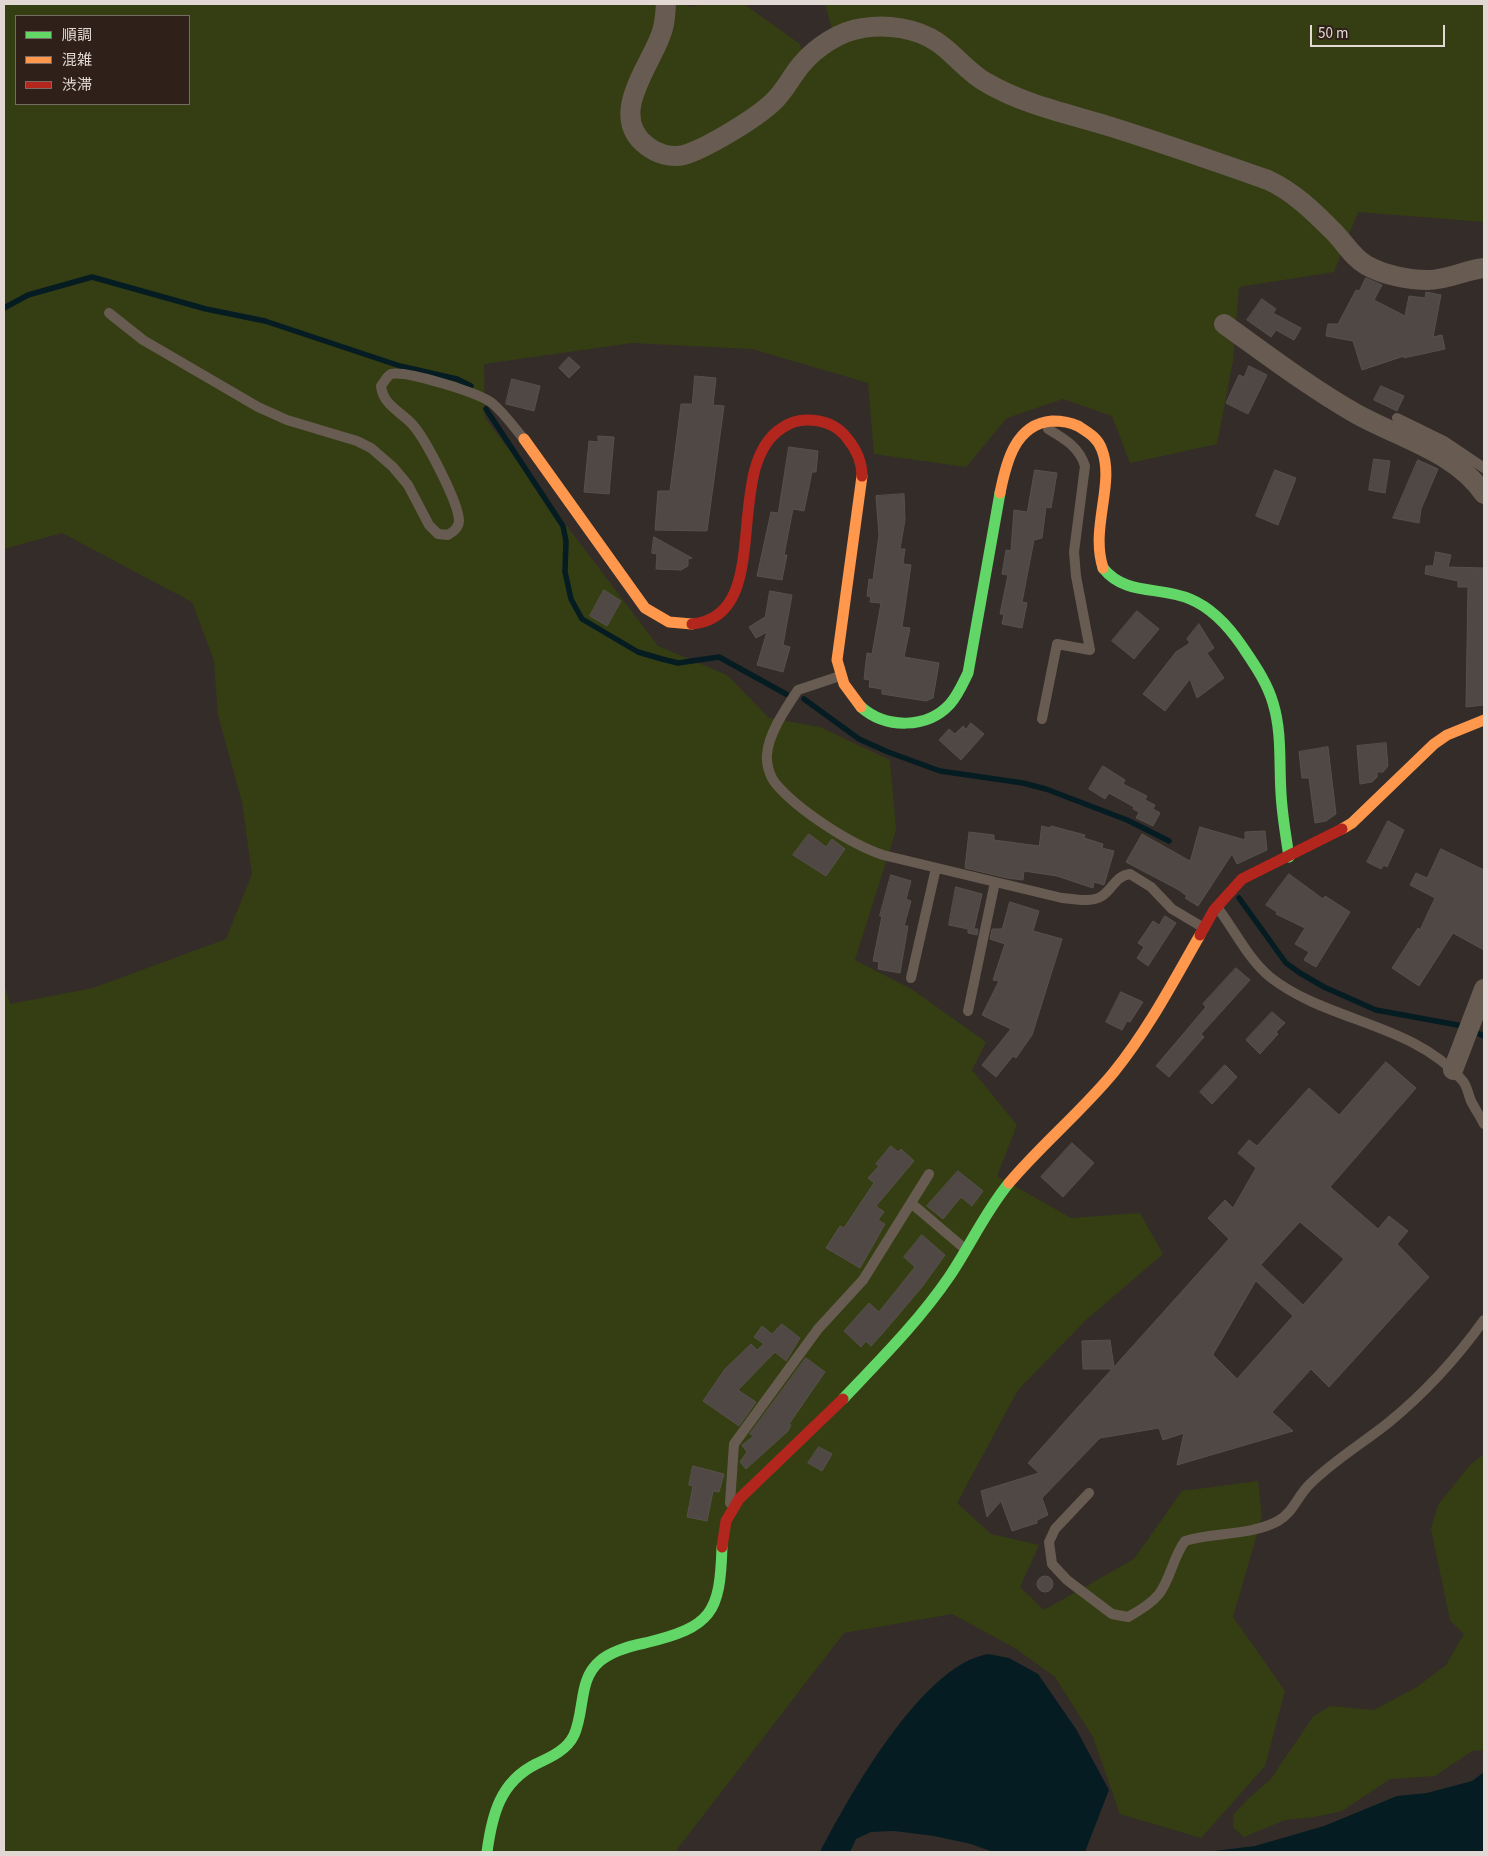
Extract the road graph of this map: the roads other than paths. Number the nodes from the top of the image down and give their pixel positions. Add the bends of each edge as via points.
1 (666, 4) edge
2 (1484, 268) edge
3 (109, 313) dead end
4 (1224, 324) dead end
5 (1397, 418) dead end
6 (1038, 424) junction
7 (524, 439) joint
8 (1484, 468) edge
9 (1484, 494) edge
10 (840, 676) junction
11 (1042, 719) dead end
12 (1484, 720) edge
13 (1289, 857) junction
14 (936, 868) junction
15 (995, 882) junction
16 (1217, 906) junction
17 (1204, 928) junction
18 (911, 978) dead end
19 (1484, 989) edge
20 (968, 1011) dead end
21 (1453, 1070) junction
22 (1484, 1124) edge
23 (929, 1174) dead end
24 (911, 1203) junction
25 (965, 1250) junction
26 (1484, 1320) edge
27 (1088, 1493) dead end
28 (732, 1508) junction
29 (488, 1852) edge

1 - 2 street via 660,38 635,85 631,119 636,135 662,155 684,155 756,116 788,86 801,64 847,30 880,26 899,28 938,43 986,83 1020,99 1136,135 1284,188 1335,233 1364,264 1376,270 1428,280
3 - 7 lane via 143,340 258,407 288,420 357,440 371,448 408,485 429,525 438,534 448,535 456,530 459,521 453,500 424,440 412,424 385,400 381,386 386,379 391,374 403,374 470,392 501,411
4 - 9 street via 1354,413 1446,459 1475,482
5 - 8 lane via 1444,441
6 - 10 street via 1019,439 1005,466 968,673 953,700 940,712 915,722 892,723 857,704 848,694
6 - 11 lane via 1074,446 1085,466 1074,552 1090,650 1057,644
6 - 13 street via 1058,421 1076,424 1095,439 1104,456 1098,544 1103,570 1127,586 1184,596 1218,616 1264,678 1278,726 1281,796
7 - 10 street via 645,608 656,618 685,626 720,616 734,599 744,551 753,470 764,445 784,426 803,418 832,424 848,437 862,470 837,660
10 - 14 lane via 810,684 798,690 793,698 768,748 766,757 774,782 805,809 866,850
12 - 13 street via 1434,744 1352,823
13 - 16 street via 1242,880
14 - 15 lane
14 - 18 lane
15 - 17 lane via 1062,898 1085,900 1102,896 1113,883 1130,874 1151,887 1172,909
15 - 20 lane
16 - 17 street
16 - 21 lane via 1264,972 1283,986 1326,1009 1414,1044
17 - 25 street via 1127,1055 997,1198
19 - 21 street
21 - 22 lane via 1464,1082
23 - 24 lane
24 - 25 lane
24 - 28 lane via 863,1280 818,1329 734,1444 729,1500
25 - 28 street via 929,1304 891,1347
26 - 27 lane via 1460,1354 1434,1382 1310,1484 1290,1511 1256,1529 1185,1541 1176,1552 1159,1593 1128,1617 1112,1614 1067,1580 1052,1564 1049,1542 1055,1529
28 - 29 street via 721,1538 721,1582 715,1604 693,1627 629,1648 598,1663 583,1694 574,1734 567,1746 520,1773 495,1808

